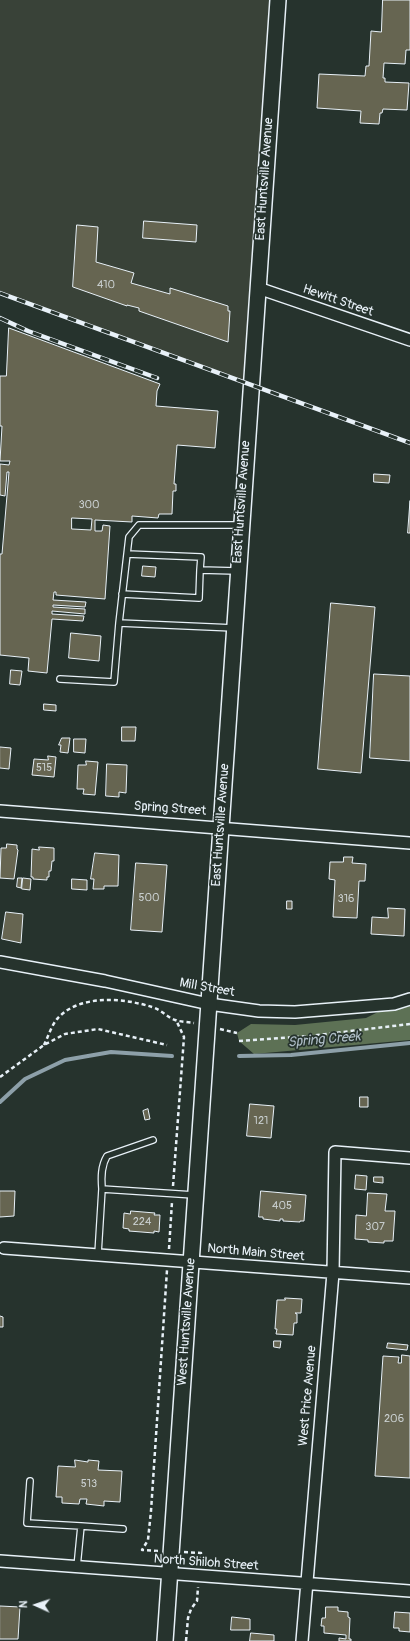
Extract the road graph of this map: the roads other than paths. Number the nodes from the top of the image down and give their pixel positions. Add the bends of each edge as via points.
1 (278, 0) edge
2 (258, 288) junction
3 (410, 340) edge
4 (241, 525) junction
5 (128, 554) junction
6 (200, 570) junction
7 (238, 571) junction
8 (122, 594) junction
9 (119, 623) junction
10 (234, 628) junction
11 (60, 679) dead end
12 (0, 811) edge
13 (221, 827) junction
14 (410, 843) edge
15 (0, 962) edge
16 (410, 999) edge
17 (209, 1004) junction
18 (153, 1140) dead end
19 (410, 1158) edge
20 (102, 1189) junction
21 (196, 1195) junction
22 (4, 1248) dead end
23 (98, 1254) junction
24 (191, 1261) junction
25 (333, 1273) junction
26 (410, 1278) edge
27 (30, 1481) dead end
28 (81, 1526) junction
29 (123, 1529) dead end
30 (0, 1561) edge
31 (77, 1567) junction
32 (171, 1574) junction
33 (307, 1583) junction
34 (410, 1591) edge
35 (165, 1641) edge
36 (302, 1641) edge

1 - 2 main road, East Huntsville Avenue
2 - 3 street, Hewitt Street
2 - 4 main road, East Huntsville Avenue
4 - 5 lane via 140,524 130,537
4 - 7 main road, East Huntsville Avenue
5 - 6 lane via 201,558
5 - 8 lane
6 - 7 lane
6 - 8 lane via 199,598
7 - 10 main road, East Huntsville Avenue
8 - 9 lane
9 - 10 lane
9 - 11 lane via 114,682
10 - 13 main road, East Huntsville Avenue
12 - 13 street, Spring Street
13 - 14 street, Spring Street
13 - 17 main road, East Huntsville Avenue
15 - 17 street, Mill Street via 105,981
16 - 17 street, Mill Street via 394,1004 295,1012 259,1011
17 - 21 main road, West Huntsville Avenue
18 - 20 lane via 107,1156 101,1174
19 - 25 street, West Price Avenue via 335,1152
20 - 21 lane
20 - 23 lane
21 - 24 main road, West Huntsville Avenue
22 - 23 street, North Main Street
23 - 24 street, North Main Street
24 - 25 street, North Main Street
24 - 32 main road, West Huntsville Avenue
25 - 26 street, North Main Street
25 - 33 street, West Price Avenue
27 - 28 lane via 27,1523
28 - 29 lane
28 - 31 lane
30 - 31 street, North Shiloh Street
31 - 32 street, North Shiloh Street
32 - 33 street, North Shiloh Street
32 - 35 main road, West Huntsville Avenue
33 - 34 street, North Shiloh Street
33 - 36 street, West Price Avenue

